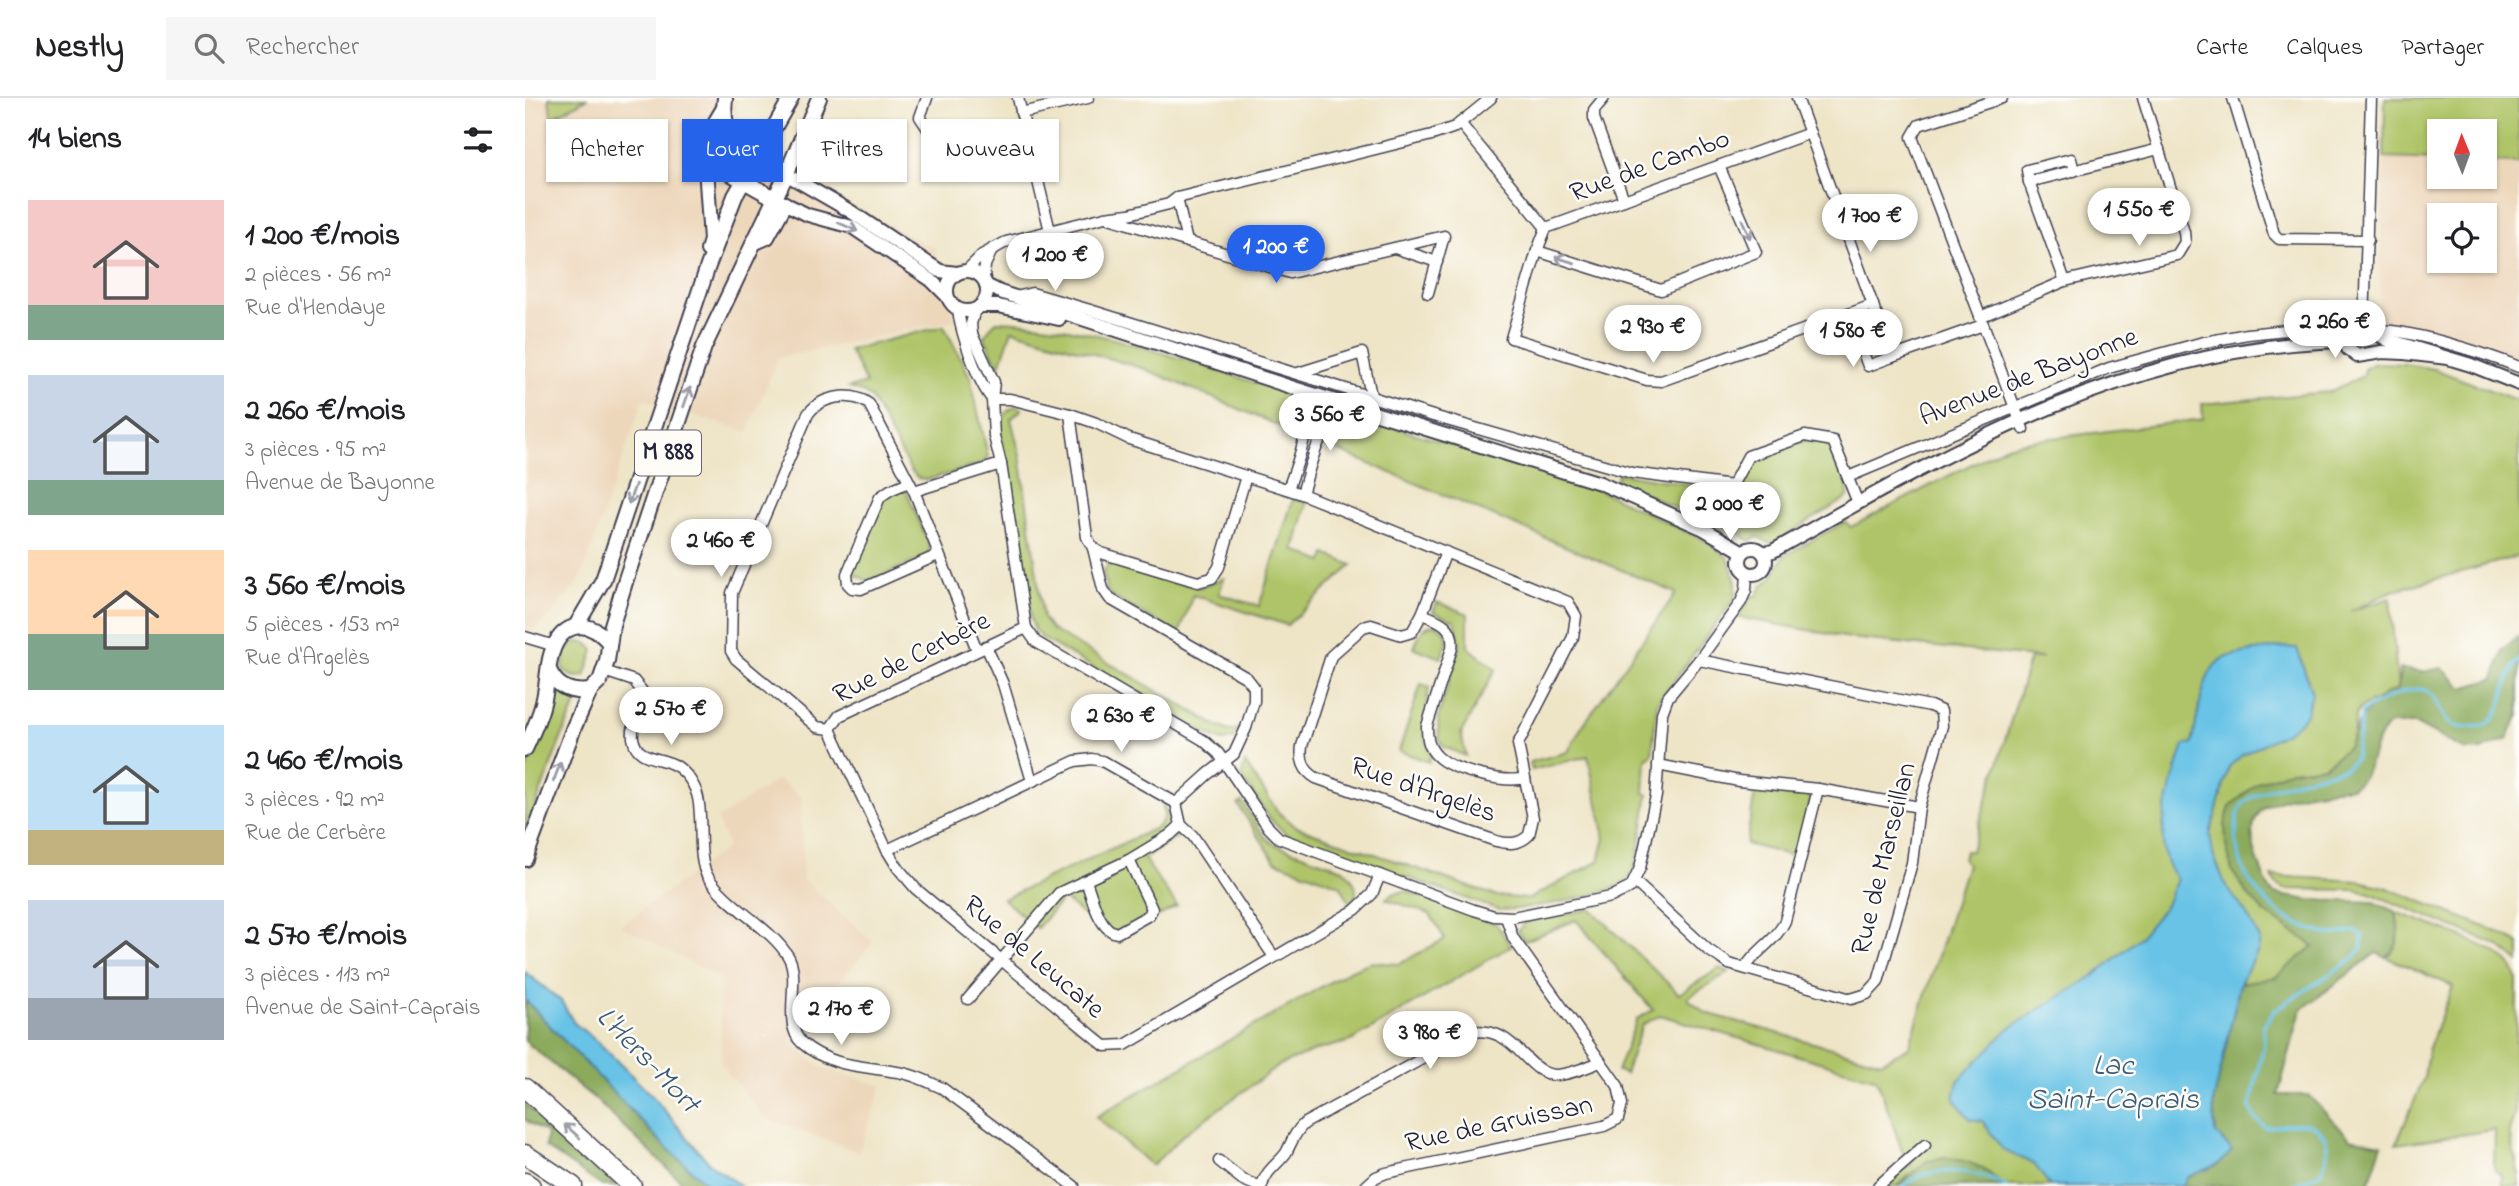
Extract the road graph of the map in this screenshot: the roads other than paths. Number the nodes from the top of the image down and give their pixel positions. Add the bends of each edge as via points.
1 (819, 98) edge
2 (927, 98) edge
3 (1018, 98) edge
4 (1088, 98) edge
5 (1473, 98) edge
6 (1491, 98) edge
7 (1604, 98) edge
8 (1797, 98) edge
9 (2002, 98) edge
10 (2143, 98) edge
11 (2233, 98) edge
12 (2371, 98) edge
13 (789, 101) edge
14 (724, 103) edge
15 (1476, 110) junction
16 (1021, 113) junction
17 (717, 119) edge
18 (779, 119) edge
19 (921, 119) edge
20 (1460, 123) junction
21 (1810, 133) junction
22 (2159, 149) junction
23 (1719, 166) junction
24 (783, 173) edge
25 (786, 175) junction
26 (707, 182) edge
27 (743, 182) edge
28 (746, 182) edge
29 (1177, 198) junction
30 (1624, 200) junction
31 (779, 201) junction
32 (1105, 217) junction
33 (1546, 228) junction
34 (1050, 231) junction
35 (2368, 240) junction
36 (1187, 242) junction
37 (993, 248) junction
38 (1395, 248) junction
39 (1537, 251) junction
40 (1437, 262) junction
41 (708, 267) junction
42 (961, 272) junction
43 (2065, 281) junction
44 (985, 282) junction
45 (1428, 293) dead end
46 (947, 296) junction
47 (1873, 305) junction
48 (978, 308) junction
49 (958, 309) junction
50 (1849, 315) junction
51 (1083, 317) junction
52 (1982, 321) junction
53 (2371, 330) junction
54 (2311, 341) junction
55 (2346, 341) junction
56 (2369, 355) junction
57 (1892, 357) junction
58 (2448, 358) junction
59 (2519, 367) edge
60 (1298, 373) junction
61 (2519, 384) edge
62 (1297, 389) junction
63 (1373, 398) junction
64 (992, 399) junction
65 (1349, 405) junction
66 (2014, 407) junction
67 (1368, 410) junction
68 (1070, 414) junction
69 (2022, 425) junction
70 (1001, 464) junction
71 (1246, 476) junction
72 (1847, 477) junction
73 (1732, 486) junction
74 (911, 487) junction
75 (1289, 489) junction
76 (1302, 494) junction
77 (1858, 503) junction
78 (1704, 529) junction
79 (1093, 548) junction
80 (1743, 551) junction
81 (1446, 552) junction
82 (1763, 553) junction
83 (939, 555) junction
84 (1747, 573) junction
85 (1422, 614) junction
86 (576, 626) junction
87 (1026, 628) junction
88 (525, 637) edge
89 (609, 642) junction
90 (555, 646) junction
91 (981, 648) junction
92 (1699, 660) junction
93 (549, 670) junction
94 (604, 671) junction
95 (590, 691) junction
96 (830, 729) junction
97 (525, 749) edge
98 (1225, 762) junction
99 (1658, 765) junction
100 (1525, 778) junction
101 (1032, 781) junction
102 (1818, 789) junction
103 (1176, 803) junction
104 (1919, 807) junction
105 (1181, 825) junction
106 (887, 850) junction
107 (525, 859) edge
108 (1129, 860) junction
109 (1380, 875) junction
110 (1086, 881) junction
111 (1635, 882) junction
112 (1506, 917) junction
113 (1275, 957) junction
114 (1000, 961) junction
115 (1745, 968) junction
116 (968, 999) dead end
117 (1600, 1062) junction
118 (525, 1088) edge
119 (1924, 1144) dead end
120 (525, 1154) edge
121 (1219, 1161) dead end
122 (525, 1182) edge
123 (531, 1186) edge
124 (573, 1186) edge
125 (632, 1186) edge
126 (1074, 1186) edge
127 (1260, 1186) edge
128 (1366, 1186) edge
129 (1878, 1186) edge

1 - 25 main road, M 888
2 - 19 street
3 - 16 street
4 - 16 street
5 - 15 street
6 - 15 street
7 - 30 street via 1594,110 1594,118
8 - 21 street
9 - 52 street via 1919,125 1912,137
10 - 22 street
11 - 35 street via 2279,239
12 - 35 street
13 - 18 main road, M 888
14 - 17 main road
15 - 20 street
16 - 34 street
20 - 29 street via 1410,141
20 - 33 street
21 - 23 street, Rue de Cambo
21 - 47 street
22 - 43 street via 2184,232 2182,249 2177,255
22 - 43 street via 2029,182
23 - 30 street, Rue de Cambo
23 -> 39 street via 1756,252 1661,290
24 - 25 street
25 - 31 main road, M 888
25 - 42 street via 940,271
26 - 41 main road via 711,240 704,260
27 - 41 main road, M 888
28 - 31 main road
29 - 32 street via 1169,204
29 - 36 street
30 - 33 street, Rue de Cambo
31 -> 46 street via 852,227 931,280
89 -> 31 main road, M 888 via 704,347 753,243
32 - 34 street
32 - 36 street
33 - 39 street
34 - 37 street
35 - 53 street
36 - 38 street via 1290,273
37 - 42 street
37 - 44 street via 985,265
38 - 40 street
38 - 40 street via 1444,236
39 - 50 street via 1511,338 1647,380 1661,381
40 - 45 street
41 -> 86 main road, M 888 via 603,580
42 - 44 street via 976,273
42 - 46 street via 947,285
43 - 52 street
44 - 48 street via 987,294
44 - 51 street via 993,290
46 - 49 street
47 - 50 street
47 - 57 street
48 - 49 street
48 - 51 street via 1002,306
48 - 64 street via 972,334 994,382
49 - 64 street via 966,346
50 - 57 street via 1868,366
51 - 60 street
51 - 62 street
52 - 57 street
52 - 66 street
53 - 55 street via 2351,329
53 - 56 street via 2377,344
53 - 58 street via 2398,344
53 - 59 street via 2411,335
54 - 55 street, Avenue de Bayonne
54 - 66 street, Avenue de Bayonne via 2297,329 2178,348 2109,368
54 - 69 street, Avenue de Bayonne via 2150,370 2106,385
55 - 56 street via 2354,355
56 - 58 street
58 - 61 street
60 - 63 street
60 - 63 street via 1362,353
62 - 65 street
62 - 75 street via 1307,434
63 - 67 street
63 - 73 street via 1632,473
64 - 68 street, Rue d'Argelès
64 - 70 street via 993,436
65 - 67 street
65 - 76 street via 1318,440
66 - 69 street
66 - 72 street, Avenue de Bayonne
67 - 78 street via 1600,483
68 - 71 street, Rue d'Argelès via 1129,439
68 - 79 street via 1087,537
69 - 77 street, Avenue de Bayonne via 1941,457
70 - 74 street
70 - 87 street
71 - 75 street, Rue d'Argelès
71 - 79 street via 1212,578 1198,582
72 - 73 street via 1833,441 1805,436 1748,456
72 - 77 street
73 - 78 street
74 - 83 street, Rue de Cerbère
74 - 83 street via 890,490 880,497 847,574 848,584 862,589
74 - 96 street, Rue de Cerbère via 869,404 852,396 820,402 808,414 732,593 730,644 736,659 817,727
75 - 76 street, Rue d'Argelès
76 - 81 street, Rue d'Argelès
77 - 82 street, Avenue de Bayonne
78 - 80 street
79 - 98 street via 1110,599 1252,683 1255,694 1246,728 1238,748
80 - 82 street via 1754,548
80 - 84 street via 1739,561
81 - 85 street, Rue d'Argelès
81 - 100 street, Rue d'Argelès via 1563,599 1575,611 1573,637 1518,744
82 - 84 street via 1766,562 1761,571
83 - 91 street, Rue de Cerbère
84 - 92 street via 1741,602
85 - 100 street via 1447,625 1453,640 1428,720 1429,746 1441,760 1487,778
85 - 100 street, Rue d'Argelès via 1406,634 1363,627 1331,656 1302,746 1306,770 1316,778 1511,844 1525,839 1533,824
86 - 89 main road via 594,629
86 - 90 main road via 560,636
87 - 91 street, Rue de Cerbère
87 - 98 street via 1036,642 1203,740
88 - 90 street
89 - 94 main road
90 - 93 main road
91 - 96 street, Rue de Cerbère via 839,716
91 - 101 street, Rue de Cerbère via 1003,684
92 - 99 street via 1668,697 1662,713
92 - 104 street, Rue de Marseillan via 1936,708 1943,715 1943,726
93 - 95 main road via 564,688
93 - 97 main road via 542,706
94 - 95 main road
94 - 126 street via 634,681 642,691 633,737 641,753 672,763 693,785 700,808 706,874 791,961 793,1028 800,1041 844,1065 903,1073 942,1088
107 -> 95 main road
96 - 106 street, Rue de Leucate
98 - 103 street
98 - 109 street via 1279,838
99 - 102 street via 1747,782
99 - 111 street
101 - 103 street via 1075,761 1092,759
101 - 106 street
102 - 104 street
102 - 115 street via 1785,921
103 - 105 street
104 - 115 street, Rue de Marseillan via 1912,863 1878,982 1871,991 1863,997 1845,998
105 - 108 street
105 - 113 street
106 - 114 street, Rue de Leucate via 916,889
108 - 110 street
108 - 110 street via 1151,913 1117,933 1105,928
109 - 112 street
109 - 113 street, Rue de Leucate via 1372,894 1355,910
110 - 114 street via 1059,893
111 - 112 street via 1611,897
111 - 115 street, Rue de Marseillan via 1707,949 1728,964
112 - 117 street, Rue de Gruissan via 1513,937
113 - 114 street, Rue de Leucate via 1125,1045 1112,1047 1100,1043
114 - 116 street
117 - 127 street via 1551,1074 1497,1033 1471,1032 1305,1123
117 - 128 street, Rue de Gruissan via 1621,1091 1620,1115 1614,1122 1386,1173
125 -> 118 highway
119 - 129 street
120 - 124 highway
121 - 127 street
122 - 123 highway

